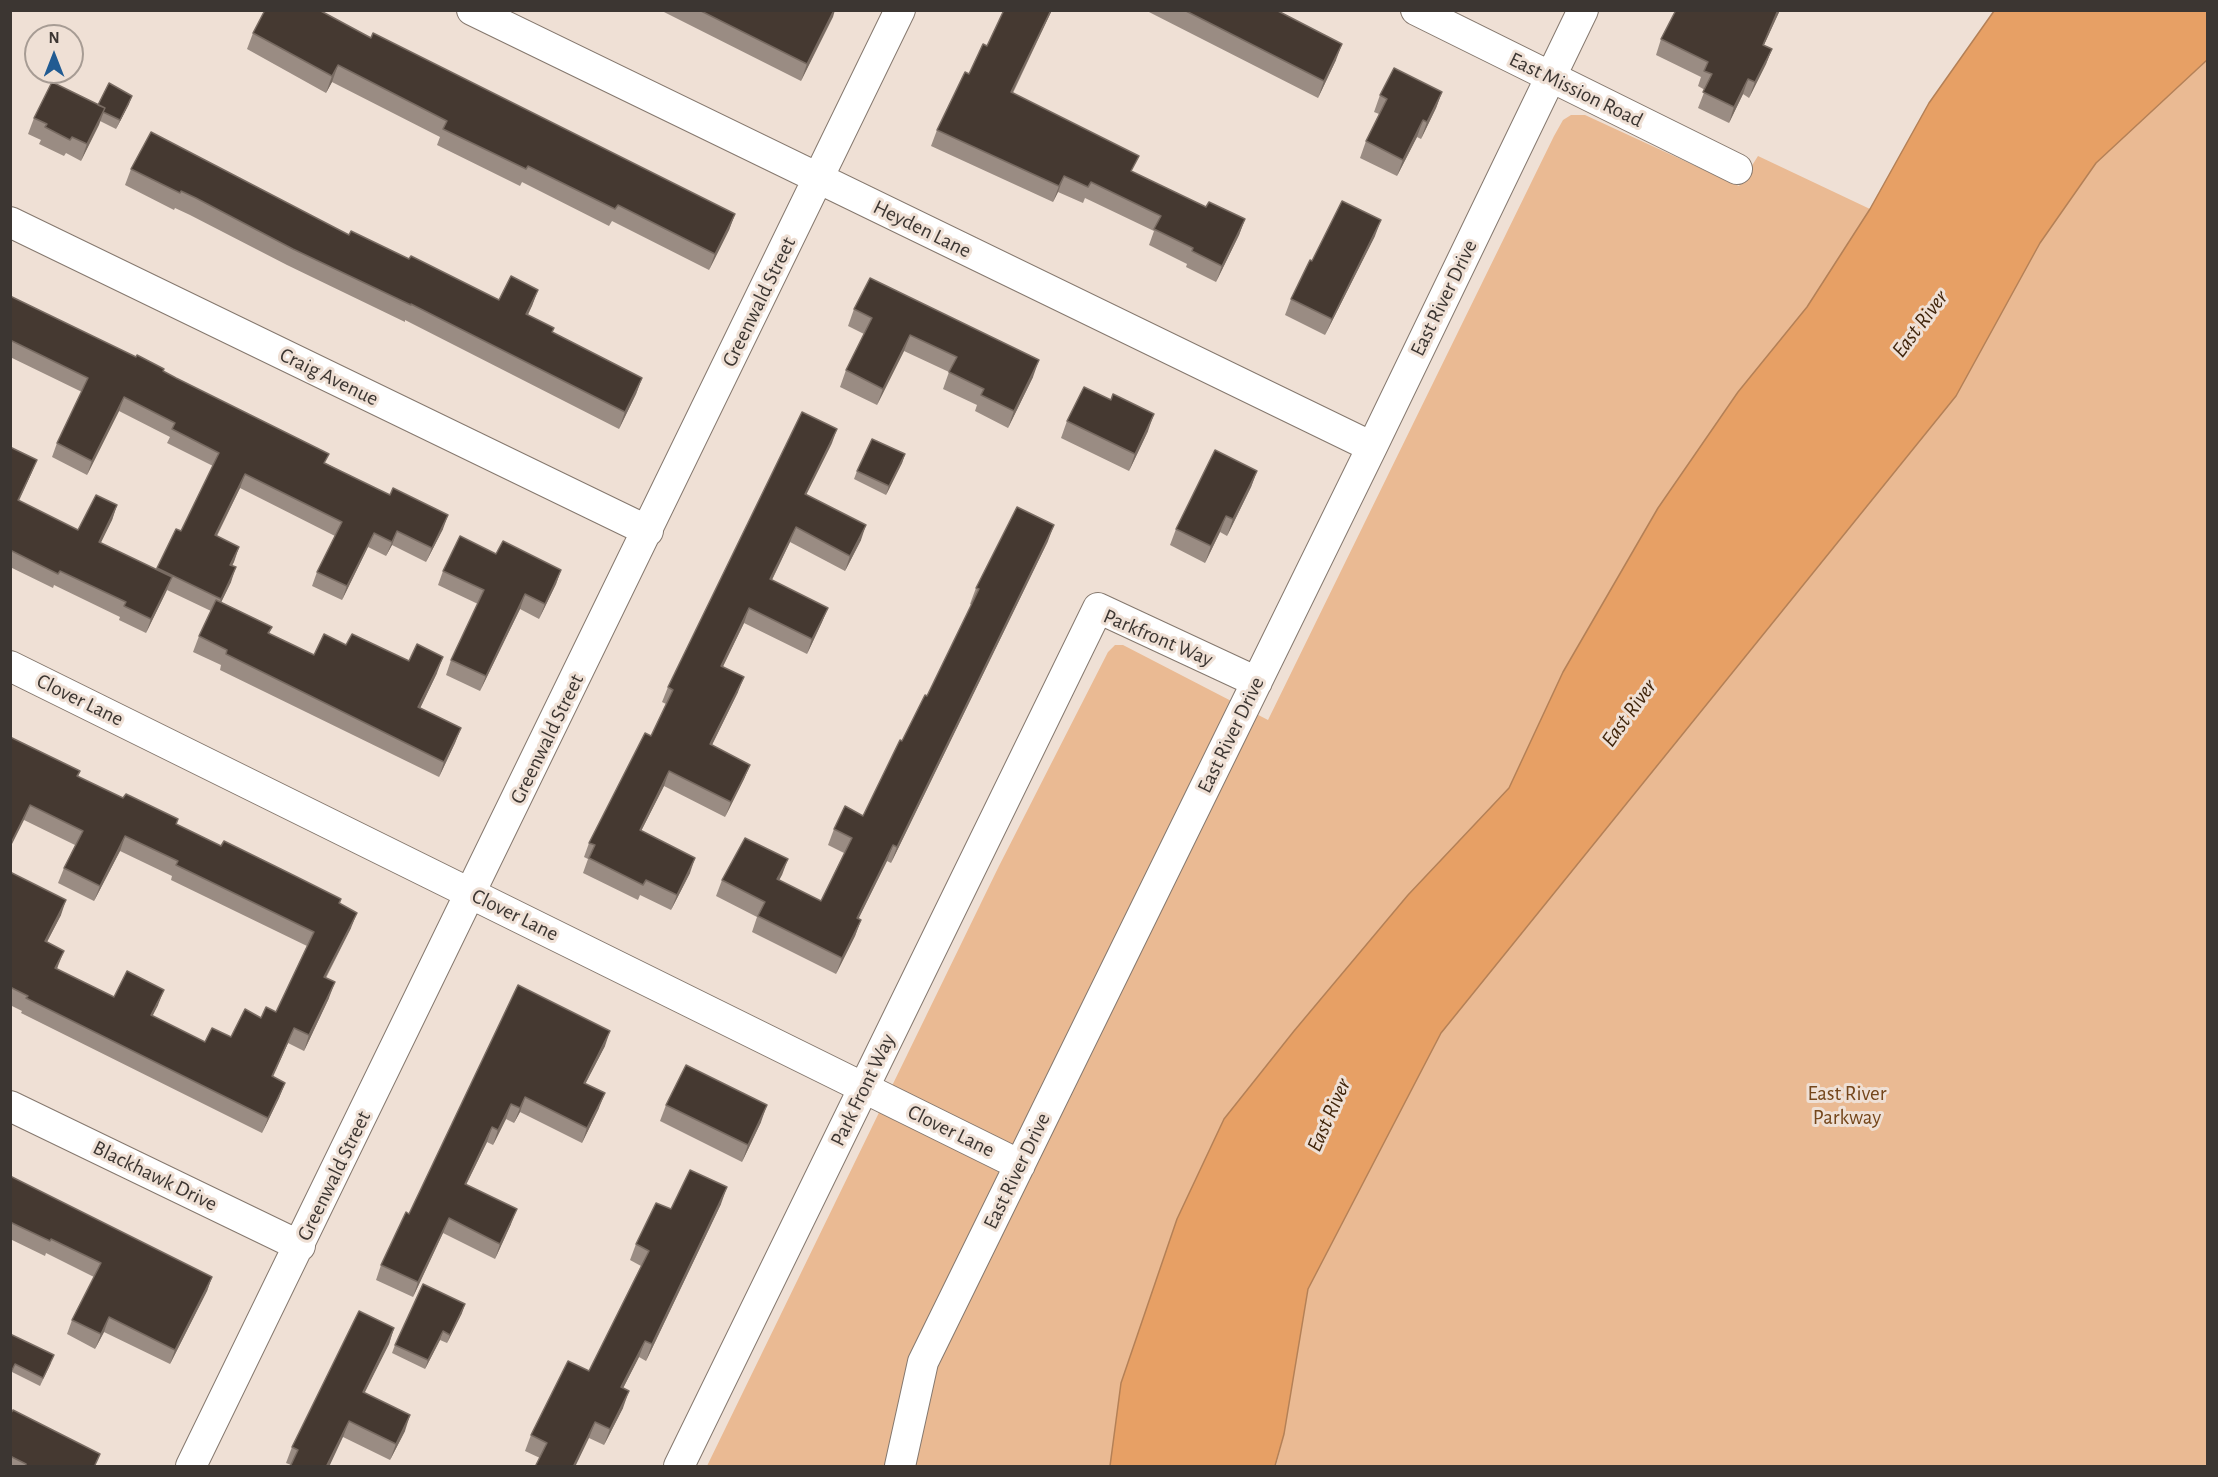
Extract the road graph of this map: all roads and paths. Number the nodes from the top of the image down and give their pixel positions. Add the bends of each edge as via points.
1 (472, 10) edge
2 (900, 10) edge
3 (1416, 10) edge
4 (1583, 10) edge
5 (1551, 77) junction
6 (1737, 169) dead end
7 (819, 179) junction
8 (10, 222) edge
9 (1372, 447) junction
10 (648, 531) junction
11 (10, 666) edge
12 (1257, 682) junction
13 (1047, 714) joint
14 (471, 894) junction
15 (864, 1088) junction
16 (10, 1106) edge
17 (1020, 1165) junction
18 (300, 1246) junction
19 (191, 1467) edge
20 (679, 1467) edge
21 (900, 1467) edge

1 - 7 street, Heyden Lane
2 - 7 street, Greenwald Street
3 - 5 street, East Mission Road
4 - 5 street, East River Drive
5 - 6 street, East Mission Road
5 - 9 street, East River Drive
7 - 9 street, Heyden Lane
7 - 10 street, Greenwald Street
8 - 10 street, Craig Avenue
9 - 12 street, East River Drive
10 - 14 street, Greenwald Street
11 - 14 street, Clover Lane
12 - 13 street, Parkfront Way via 1098,608
12 - 17 street, East River Drive
13 - 15 street, Park Front Way
14 - 15 street, Clover Lane
14 - 18 street, Greenwald Street
15 - 17 street, Clover Lane
15 - 20 street, Park Front Way
16 - 18 street, Blackhawk Drive
17 - 21 street, East River Drive via 923,1362
18 - 19 street, Greenwald Street

